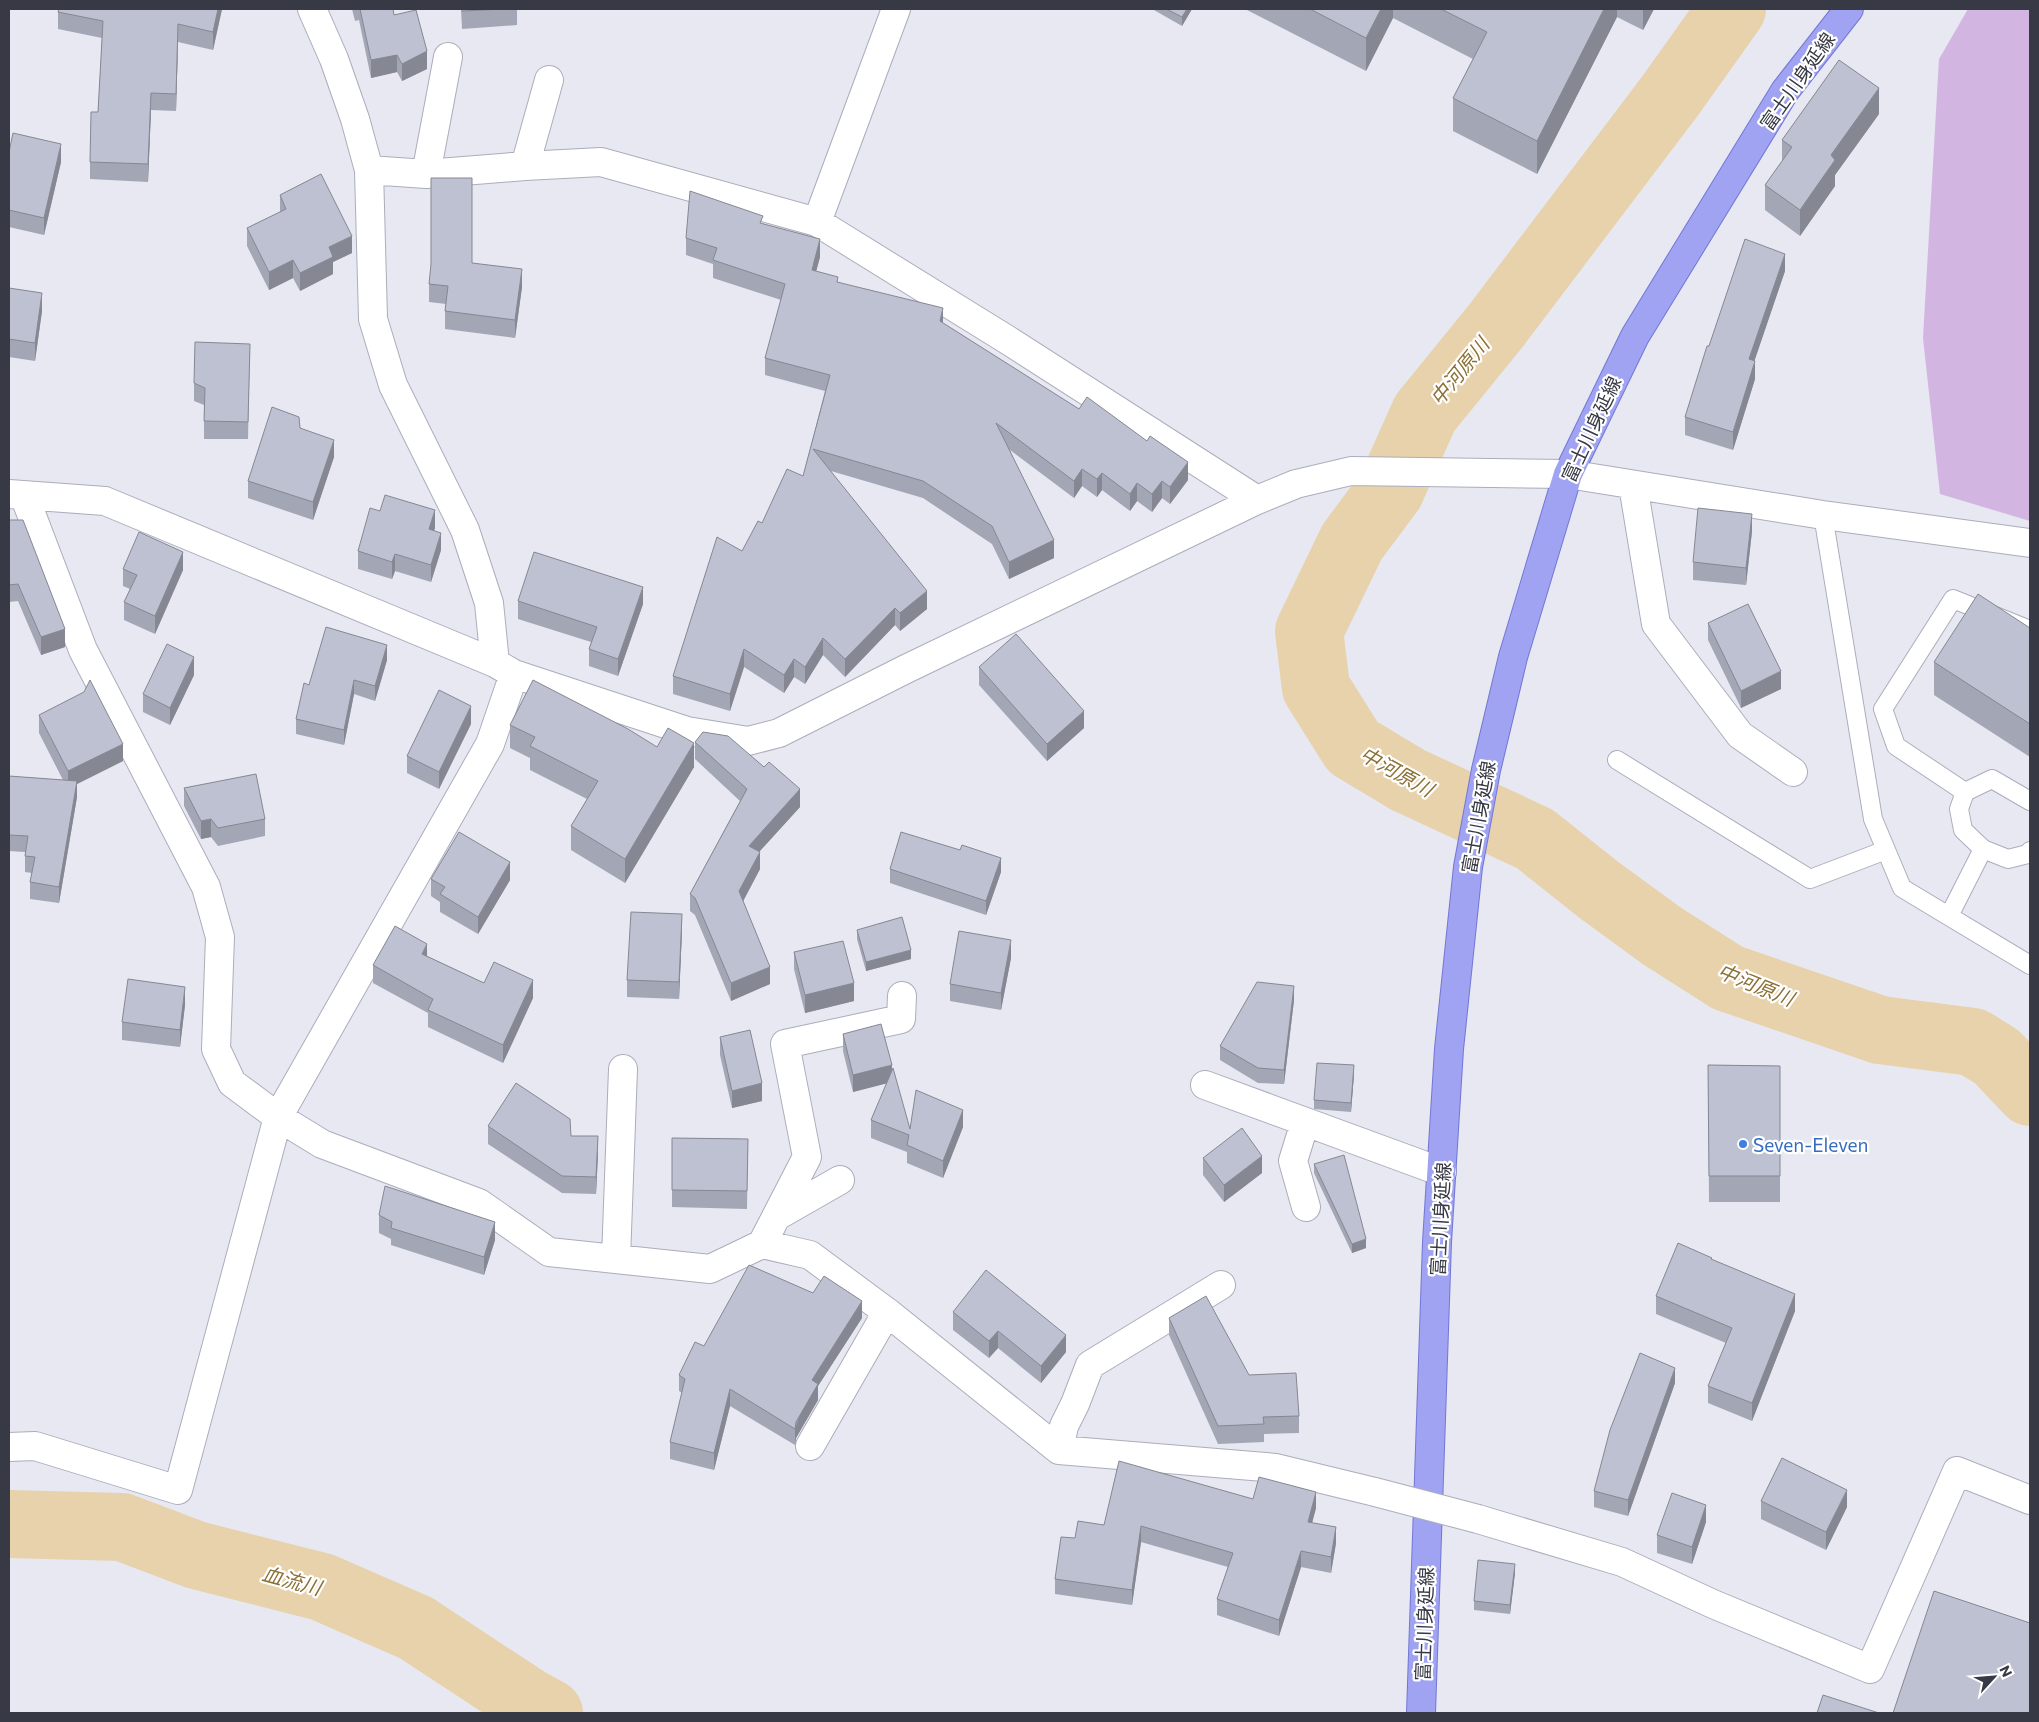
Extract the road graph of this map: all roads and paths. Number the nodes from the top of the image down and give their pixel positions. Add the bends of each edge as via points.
1 (312, 9) edge
2 (896, 9) edge
3 (1849, 9) edge
4 (448, 57) dead end
5 (549, 80) dead end
6 (525, 166) junction
7 (369, 170) junction
8 (426, 174) junction
9 (817, 222) junction
10 (1568, 474) junction
11 (1633, 485) junction
12 (17, 494) edge
13 (1257, 500) junction
14 (1823, 515) junction
15 (2030, 543) edge
16 (2030, 630) edge
17 (504, 668) junction
18 (1617, 760) dead end
19 (1793, 772) dead end
20 (1965, 792) junction
21 (2030, 801) edge
22 (1983, 849) junction
23 (1886, 850) junction
24 (2030, 851) edge
25 (1949, 916) junction
26 (2030, 965) edge
27 (902, 996) dead end
28 (623, 1069) dead end
29 (1205, 1085) dead end
30 (278, 1117) junction
31 (1305, 1122) junction
32 (1442, 1172) junction
33 (840, 1180) dead end
34 (1306, 1207) dead end
35 (776, 1216) junction
36 (762, 1244) junction
37 (616, 1259) junction
38 (1221, 1285) dead end
39 (887, 1312) junction
40 (810, 1446) dead end
41 (9, 1447) edge
42 (1059, 1450) junction
43 (2030, 1500) edge
44 (1421, 1713) edge

1 - 7 street via 334,59
2 - 9 street
3 - 10 main road, 富士川身延線 via 1785,91 1640,328
4 - 8 street
5 - 6 street
6 - 8 street
6 - 9 street via 601,162
7 - 8 street
7 - 17 street via 373,319 393,385 465,530 490,603
9 - 13 street
10 - 11 street
10 - 13 street via 1351,471 1296,484
10 - 32 main road, 富士川身延線 via 1513,657 1486,770 1468,867 1449,1048
11 - 14 street
11 - 19 street via 1656,624 1740,735
12 - 17 street via 104,501
12 - 30 street via 83,650 206,887 220,937 216,1049 232,1083
13 - 17 street via 779,733 748,740 687,731
14 - 15 street
14 - 23 lane via 1872,819
16 - 20 lane via 1953,599 1883,709 1896,746
17 - 30 street via 490,744
18 - 23 lane via 1810,879
20 - 21 lane via 1992,779
20 - 22 lane via 1959,809 1964,830
22 - 24 lane via 2008,859
22 - 25 lane
23 - 25 lane via 1902,888
25 - 26 lane
27 - 35 street via 900,1019 784,1044 807,1157
28 - 37 street
29 - 31 street
30 - 37 street via 322,1144 479,1202 549,1252
30 - 41 street via 178,1490 35,1446
31 - 32 street
31 - 34 street via 1293,1161
32 - 44 main road, 富士川身延線
33 - 35 street
35 - 36 street
36 - 37 street via 710,1269
36 - 39 street via 810,1255
38 - 42 street via 1090,1365 1064,1426
39 - 40 street
39 - 42 street
42 - 43 street, bridge via 1276,1468 1478,1519 1622,1562 1713,1604 1870,1669 1957,1471

